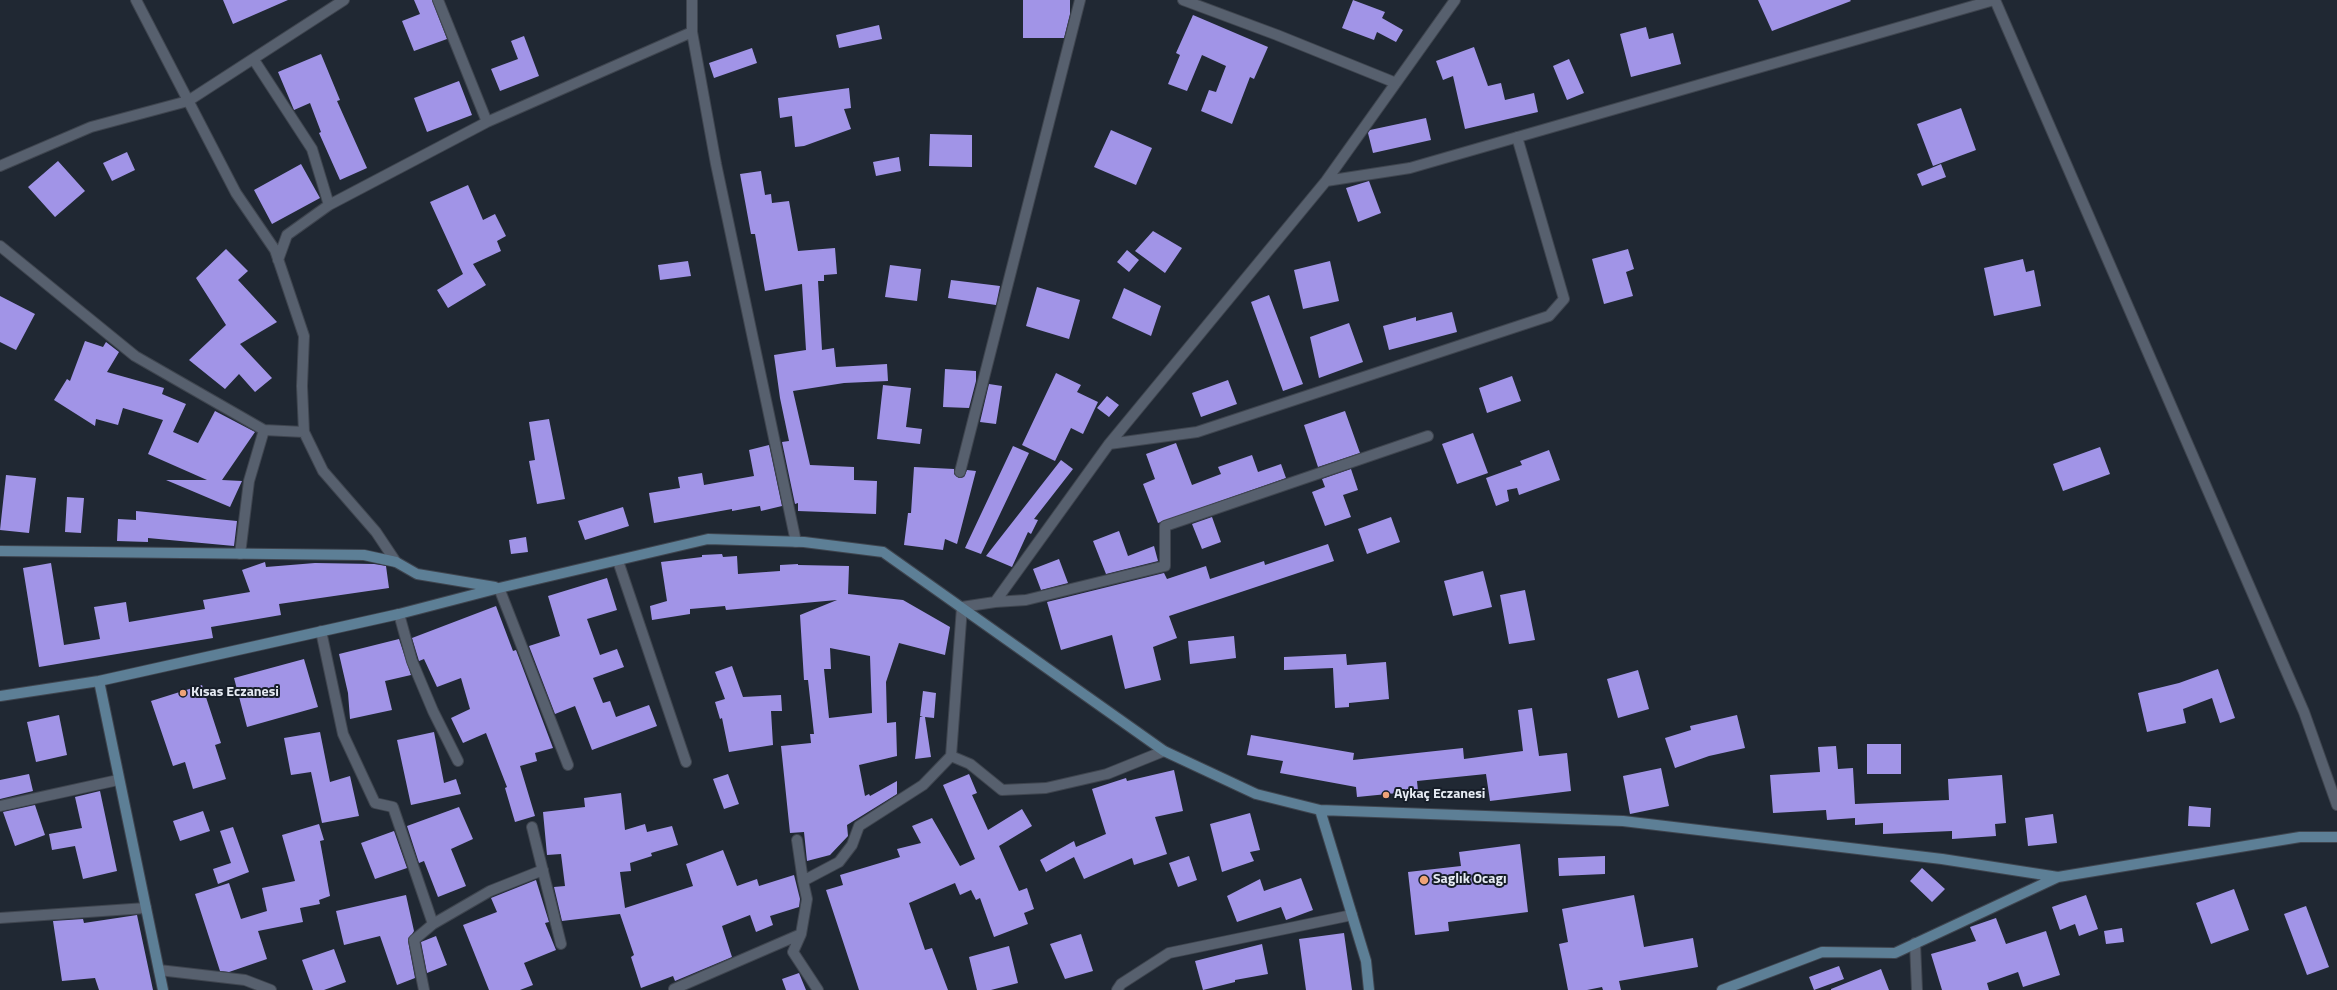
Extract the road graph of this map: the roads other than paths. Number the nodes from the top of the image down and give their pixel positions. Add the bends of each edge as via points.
1 (136, 0) edge
2 (344, 0) edge
3 (438, 0) edge
4 (692, 0) edge
5 (1080, 0) edge
6 (1183, 0) edge
7 (1455, 0) edge
8 (1995, 0) edge
9 (692, 32) junction
10 (254, 60) junction
11 (1396, 83) junction
12 (188, 101) junction
13 (488, 122) junction
14 (1517, 137) junction
15 (0, 166) edge
16 (1326, 181) junction
17 (329, 206) junction
18 (0, 246) edge
19 (278, 260) junction
20 (264, 430) junction
21 (304, 432) junction
22 (1428, 436) dead end
23 (1109, 444) junction
24 (960, 472) dead end
25 (796, 542) junction
26 (0, 551) edge
27 (240, 554) junction
28 (618, 561) junction
29 (396, 562) junction
30 (499, 588) junction
31 (995, 602) junction
32 (962, 607) junction
33 (399, 614) junction
34 (321, 631) junction
35 (99, 681) junction
36 (0, 696) edge
37 (1164, 751) junction
38 (951, 756) junction
39 (458, 761) dead end
40 (686, 762) dead end
41 (568, 765) dead end
42 (118, 780) junction
43 (2337, 805) edge
44 (0, 806) edge
45 (1320, 810) junction
46 (532, 827) dead end
47 (2337, 836) edge
48 (797, 840) dead end
49 (543, 870) junction
50 (2058, 877) junction
51 (803, 881) junction
52 (146, 908) junction
53 (1352, 915) junction
54 (0, 918) edge
55 (434, 924) junction
56 (801, 934) junction
57 (1915, 943) junction
58 (561, 944) dead end
59 (159, 970) junction
60 (674, 989) dead end
61 (163, 990) edge
62 (271, 990) edge
63 (424, 990) edge
64 (818, 990) edge
65 (1117, 990) edge
66 (1368, 990) edge
67 (1722, 990) edge
68 (1917, 990) edge

1 - 12 street
2 - 10 street
3 - 13 street
4 - 9 street
5 - 24 street
6 - 11 street
7 - 11 street
8 - 14 street
8 - 43 street via 2304,712
9 - 13 street
9 - 25 street via 716,164
10 - 12 street
10 - 17 street via 312,150
11 - 16 street
12 - 15 street via 91,127
12 - 19 street via 236,193 275,250
13 - 17 street
14 - 16 street via 1410,168
14 - 23 street via 1564,299 1549,316 1197,432
16 - 23 street
17 - 19 street via 287,235
18 - 20 street via 135,356
19 - 21 street via 304,336
20 - 21 street
20 - 27 street via 249,481
21 - 29 street via 323,471 376,532
22 - 31 street via 1165,526 1165,566 1026,600
23 - 31 street
25 - 28 street via 708,540
25 - 32 street via 883,552
26 - 27 street
27 - 29 street via 364,555
28 - 30 street
28 - 40 street
29 - 30 street via 418,574
30 - 33 street
30 - 41 street
31 - 32 street
32 - 37 street
32 - 38 street
33 - 34 street
33 - 39 street via 412,661
34 - 35 street
34 - 55 street via 343,734 375,803 394,807
35 - 36 street
35 - 42 street
37 - 38 street via 1107,774 1046,788 1002,790 970,764
37 - 45 street via 1256,794
38 - 51 street via 923,785 859,826 852,845 839,862
42 - 44 street
42 - 52 street
45 - 50 street via 1623,821 1942,859
45 - 53 street
46 - 49 street
47 - 50 street via 2300,837
48 - 51 street
49 - 55 street via 490,891
49 - 58 street
50 - 57 street
51 - 56 street via 807,899
52 - 54 street
52 - 59 street
53 - 65 street via 1169,953 1121,984
53 - 66 street via 1366,961
55 - 63 street via 414,940
56 - 60 street
56 - 64 street via 793,952
57 - 67 street via 1895,953 1822,952
57 - 68 street
59 - 61 street
59 - 62 street via 245,980

